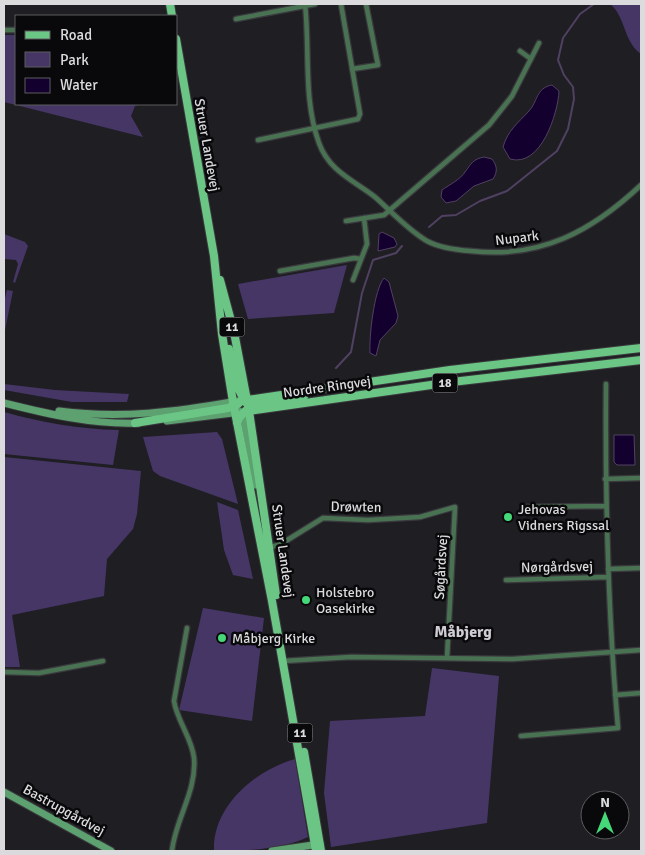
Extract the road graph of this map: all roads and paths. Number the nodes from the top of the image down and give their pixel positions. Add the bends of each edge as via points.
1 (315, 4) edge
2 (341, 4) edge
3 (366, 4) edge
4 (305, 5) edge
5 (236, 19) dead end
6 (539, 43) dead end
7 (178, 50) edge
8 (520, 51) dead end
9 (531, 59) junction
10 (352, 69) junction
11 (314, 128) junction
12 (258, 140) dead end
13 (641, 185) edge
14 (390, 210) junction
15 (364, 218) junction
16 (346, 222) dead end
17 (214, 256) junction
18 (361, 259) junction
19 (280, 271) dead end
20 (353, 280) dead end
21 (641, 348) edge
22 (641, 360) edge
23 (606, 384) dead end
24 (4, 403) edge
25 (243, 405) junction
26 (16, 406) junction
27 (135, 423) joint
28 (641, 478) edge
29 (605, 479) junction
30 (606, 506) junction
31 (455, 507) joint
32 (526, 507) dead end
33 (265, 549) junction
34 (641, 568) edge
35 (608, 569) junction
36 (608, 577) junction
37 (506, 580) dead end
38 (188, 628) dead end
39 (641, 650) edge
40 (611, 653) junction
41 (447, 658) junction
42 (103, 661) dead end
43 (285, 661) junction
44 (4, 672) edge
45 (641, 693) edge
46 (615, 695) junction
47 (521, 736) dead end
48 (4, 792) edge
49 (318, 848) edge
50 (111, 851) edge
51 (172, 851) edge
52 (272, 851) edge

1 - 4 street
2 - 10 street
3 - 10 street via 378,65
4 - 5 street
4 - 11 street, Nupark
6 - 9 street
7 - 17 main road, Struer Landevej / 11
8 - 9 street
9 - 14 street via 512,96 489,125
10 - 11 street via 360,114 358,119
11 - 12 street
11 - 14 street, Nupark via 325,156 335,169
13 - 14 street, Nupark via 614,210 572,236 517,252 478,252 439,246 415,233
14 - 15 street via 384,215
15 - 16 street
15 - 18 street via 368,241
17 - 25 main road, Struer Landevej / 11 via 234,332
17 - 25 main road, Struer Landevej / 11 via 220,317
18 - 19 street
18 - 20 street
21 - 25 main road, Nordre Ringvej / 18 via 344,385
22 - 25 main road, Nordre Ringvej / 18 via 263,409
23 - 29 street, Nørgårdsvej
24 - 26 main road, Nordre Ringvej
25 - 26 main road, Nordre Ringvej via 222,404 132,416
25 - 27 main road
25 - 33 main road, Struer Landevej / 11 via 263,504
25 - 33 main road, Struer Landevej / 11 via 237,424
26 - 27 main road, Nordre Ringvej via 82,420
28 - 29 street
29 - 30 street, Nørgårdsvej
30 - 32 street
30 - 35 street, Nørgårdsvej
31 - 33 street, Drøwten via 420,517 323,518 281,544
31 - 41 street, Søgårdsvej
33 - 43 main road, Struer Landevej / 11
34 - 35 street, Nørgårdsvej
35 - 36 street, Nørgårdsvej
36 - 37 street, Nørgårdsvej
36 - 40 street, Nørgårdsvej
38 - 51 street via 174,701 175,712 190,745 194,772
39 - 40 street
40 - 41 street via 513,660
40 - 46 street, Nørgårdsvej
41 - 43 street via 351,657
42 - 44 street via 39,673
43 - 49 main road, Struer Landevej / 11
45 - 46 street
46 - 47 street, Nørgårdsvej via 618,728
48 - 50 main road, Bastrupgårdvej
49 - 52 main road

